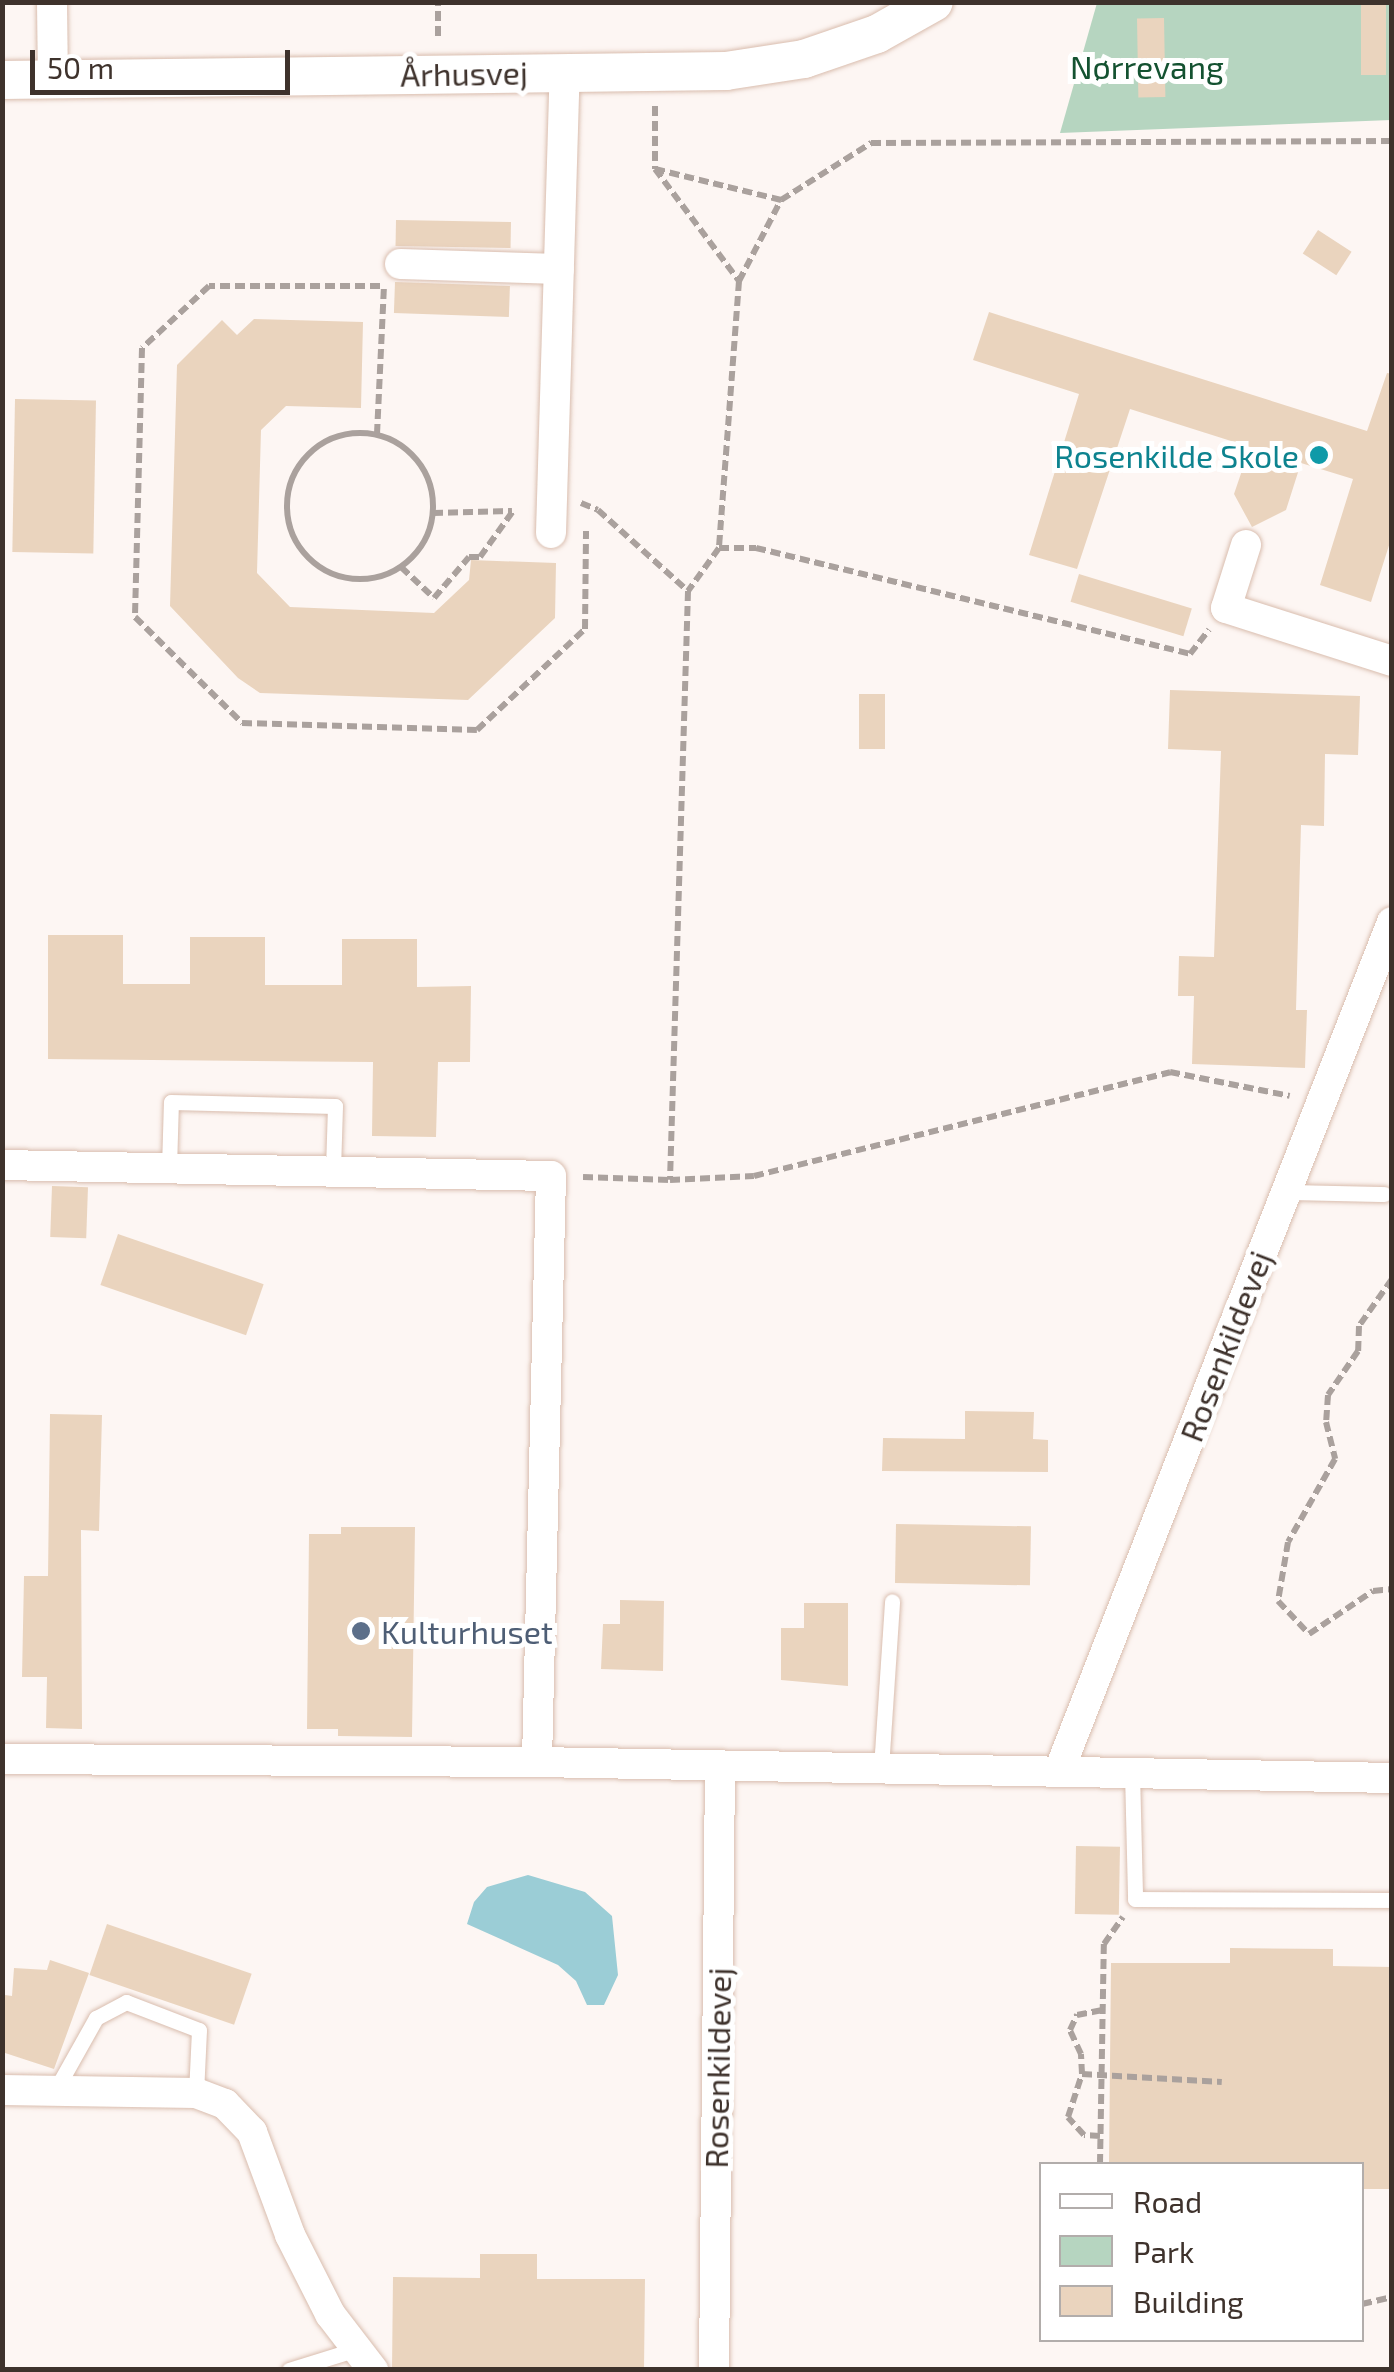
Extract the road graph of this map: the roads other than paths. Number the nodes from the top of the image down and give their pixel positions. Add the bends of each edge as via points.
1 (52, 2) edge
2 (934, 2) edge
3 (565, 72) junction
4 (2, 80) edge
5 (53, 80) junction
6 (559, 269) junction
7 (392, 275) road end
8 (552, 512) road end
9 (1246, 545) dead end
10 (1392, 662) edge
11 (1392, 922) edge
12 (2, 1165) edge
13 (169, 1168) junction
14 (333, 1171) junction
15 (1286, 1192) junction
16 (1384, 1194) dead end
17 (892, 1601) dead end
18 (2, 1759) edge
19 (538, 1762) junction
20 (720, 1766) junction
21 (881, 1768) junction
22 (1060, 1771) junction
23 (1132, 1772) junction
24 (1392, 1778) edge
25 (1392, 1900) edge
26 (2, 2090) edge
27 (55, 2091) junction
28 (196, 2092) junction
29 (365, 2360) edge
30 (288, 2370) edge
31 (714, 2370) edge

1 - 5 street
2 - 3 street, Århusvej via 876,34 804,59 726,71
3 - 5 street, Århusvej
3 - 6 street, Århusvej
4 - 5 street, Århusvej
6 - 7 street
6 - 8 street, Århusvej
9 - 10 street via 1226,608
11 - 15 street, Rosenkildevej
12 - 13 street
13 - 14 street
13 - 14 lane via 171,1102 335,1106
14 - 19 street via 551,1176
15 - 16 lane
15 - 22 street, Rosenkildevej
17 - 21 lane
18 - 19 street
19 - 20 street
20 - 21 street
20 - 31 street, Rosenkildevej
21 - 22 street
22 - 23 street
23 - 24 street
23 - 25 lane via 1135,1898
26 - 27 street
27 - 28 street
27 - 28 lane via 96,2018 126,2002 200,2030
28 - 29 street via 225,2104 252,2132 290,2235 330,2314
29 - 30 lane

